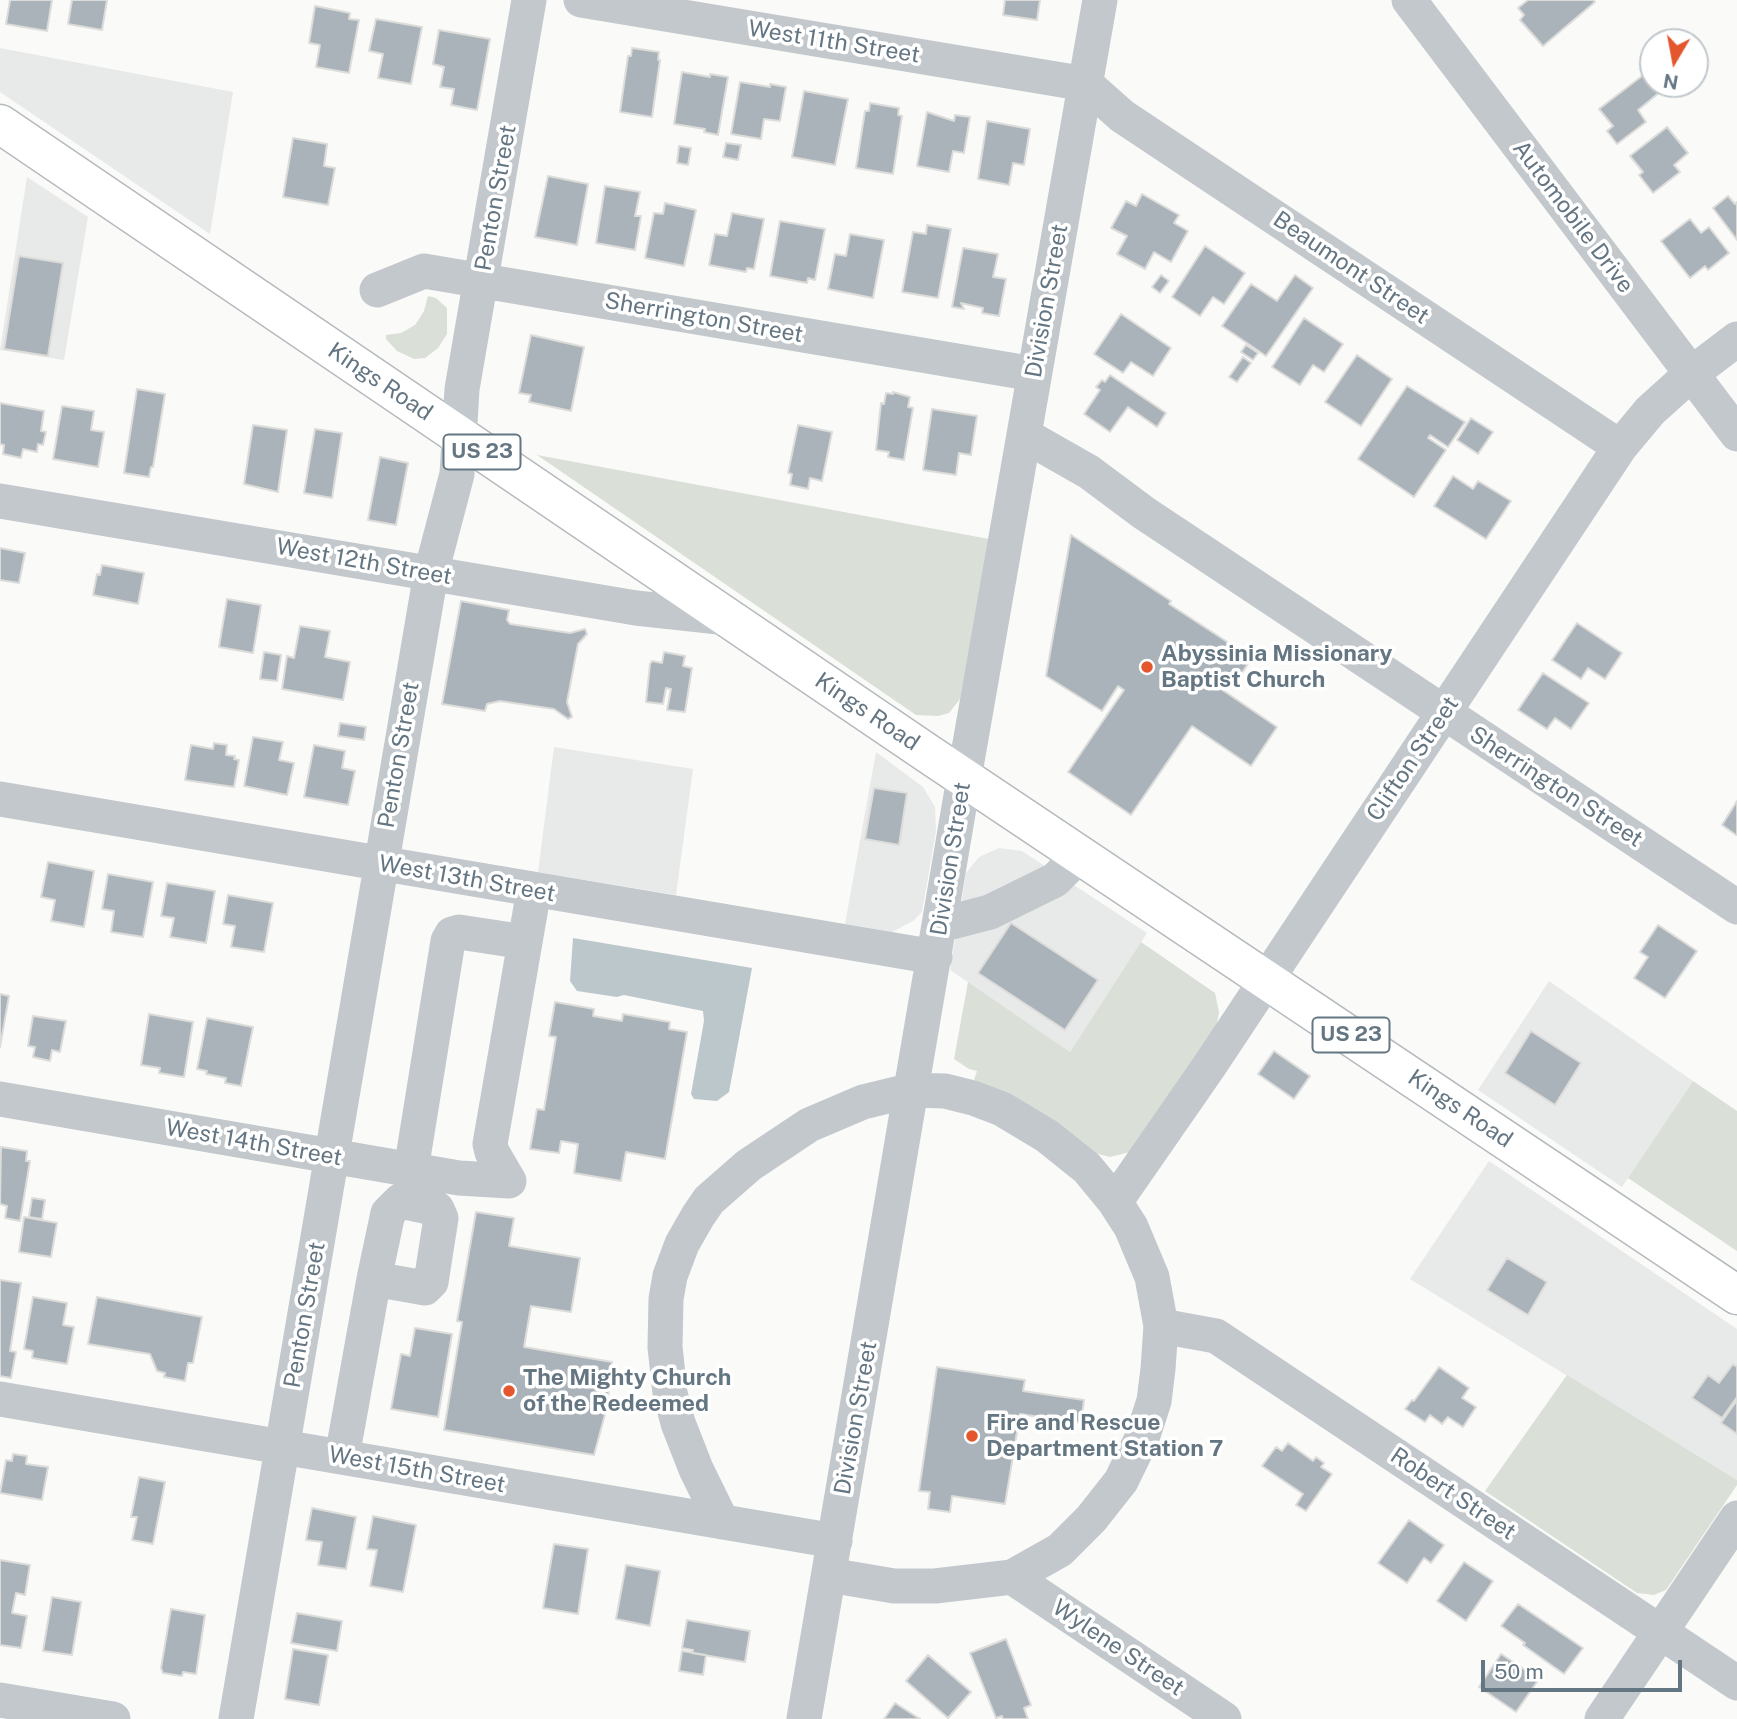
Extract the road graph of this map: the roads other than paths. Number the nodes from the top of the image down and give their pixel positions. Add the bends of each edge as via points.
1 (529, 0) edge
2 (581, 0) edge
3 (1100, 0) edge
4 (1409, 0) edge
5 (1086, 84) junction
6 (0, 124) edge
7 (482, 281) junction
8 (377, 290) dead end
9 (1737, 339) edge
10 (1691, 373) junction
11 (1034, 374) junction
12 (1737, 434) edge
13 (1024, 435) junction
14 (459, 436) junction
15 (1620, 447) junction
16 (0, 501) edge
17 (431, 573) junction
18 (728, 618) junction
19 (1444, 713) junction
20 (964, 778) junction
21 (0, 799) edge
22 (1080, 855) junction
23 (381, 865) junction
24 (534, 890) junction
25 (1737, 907) edge
26 (937, 941) junction
27 (525, 942) junction
28 (1266, 978) junction
29 (913, 1090) junction
30 (0, 1099) edge
31 (332, 1156) junction
32 (411, 1170) junction
33 (1115, 1202) junction
34 (374, 1279) dead end
35 (1737, 1295) edge
36 (1161, 1326) junction
37 (0, 1399) edge
38 (282, 1447) junction
39 (342, 1457) junction
40 (1737, 1518) edge
41 (722, 1522) junction
42 (835, 1541) junction
43 (829, 1575) junction
44 (1012, 1577) junction
45 (1660, 1632) junction
46 (1737, 1683) edge
47 (0, 1700) edge
48 (113, 1719) edge
49 (236, 1719) edge
50 (804, 1719) edge
51 (1224, 1719) edge
52 (1602, 1719) edge

1 - 7 street, Penton Street
2 - 5 street, West 11th Street
3 - 5 street, Division Street
4 - 10 street, Automobile Drive
5 - 11 street, Division Street
5 - 15 street, Beaumont Street via 1122,116
6 - 14 main road, Kings Road / US 23
7 - 8 street, Sherrington Street via 424,271
7 - 11 street, Sherrington Street
7 - 14 street, Penton Street
9 - 10 street, Clifton Street
10 - 12 street, Automobile Drive
10 - 15 street, Clifton Street
11 - 13 street, Division Street
13 - 19 street, Sherrington Street via 1089,472
13 - 20 street, Division Street
14 - 17 street, Penton Street via 457,474
14 - 18 main road, Kings Road / US 23
15 - 19 street, Clifton Street
16 - 17 street, West 12th Street
17 - 18 street, West 12th Street via 636,608
17 - 23 street, Penton Street
18 - 20 main road, Kings Road / US 23
19 - 25 street, Sherrington Street
19 - 28 street, Clifton Street
20 - 22 main road, Kings Road / US 23
20 - 26 street, Division Street
21 - 23 street, West 13th Street
22 - 26 street via 1055,880
22 - 28 main road, Kings Road / US 23
23 - 24 street, West 13th Street
23 - 31 street, Penton Street
24 - 26 street, West 13th Street
24 - 27 street
26 - 29 street, Division Street
27 - 32 street via 458,932 448,941
27 - 32 street, West 14th Street via 490,1144 509,1181
28 - 33 street, Clifton Street
28 - 35 main road, Kings Road / US 23
29 - 33 street via 945,1091 1002,1109 1087,1168
29 - 41 street via 863,1102 809,1125 749,1165 709,1200 682,1244 666,1299 670,1394 696,1469
29 - 42 street, Division Street
30 - 31 street, West 14th Street
31 - 32 street, West 14th Street
31 - 38 street, Penton Street
33 - 36 street via 1152,1277
34 - 39 street
36 - 44 street via 1154,1401 1121,1481 1091,1520 1059,1550
36 - 45 street, Robert Street via 1216,1336
37 - 38 street, West 15th Street
38 - 39 street, West 15th Street
38 - 49 street, Penton Street
39 - 41 street, West 15th Street
40 - 45 street
41 - 42 street, West 15th Street
42 - 43 street, Division Street
43 - 44 street via 894,1586
43 - 50 street, Division Street
44 - 51 street, Wylene Street
45 - 46 street, Robert Street
45 - 52 street
47 - 48 street

